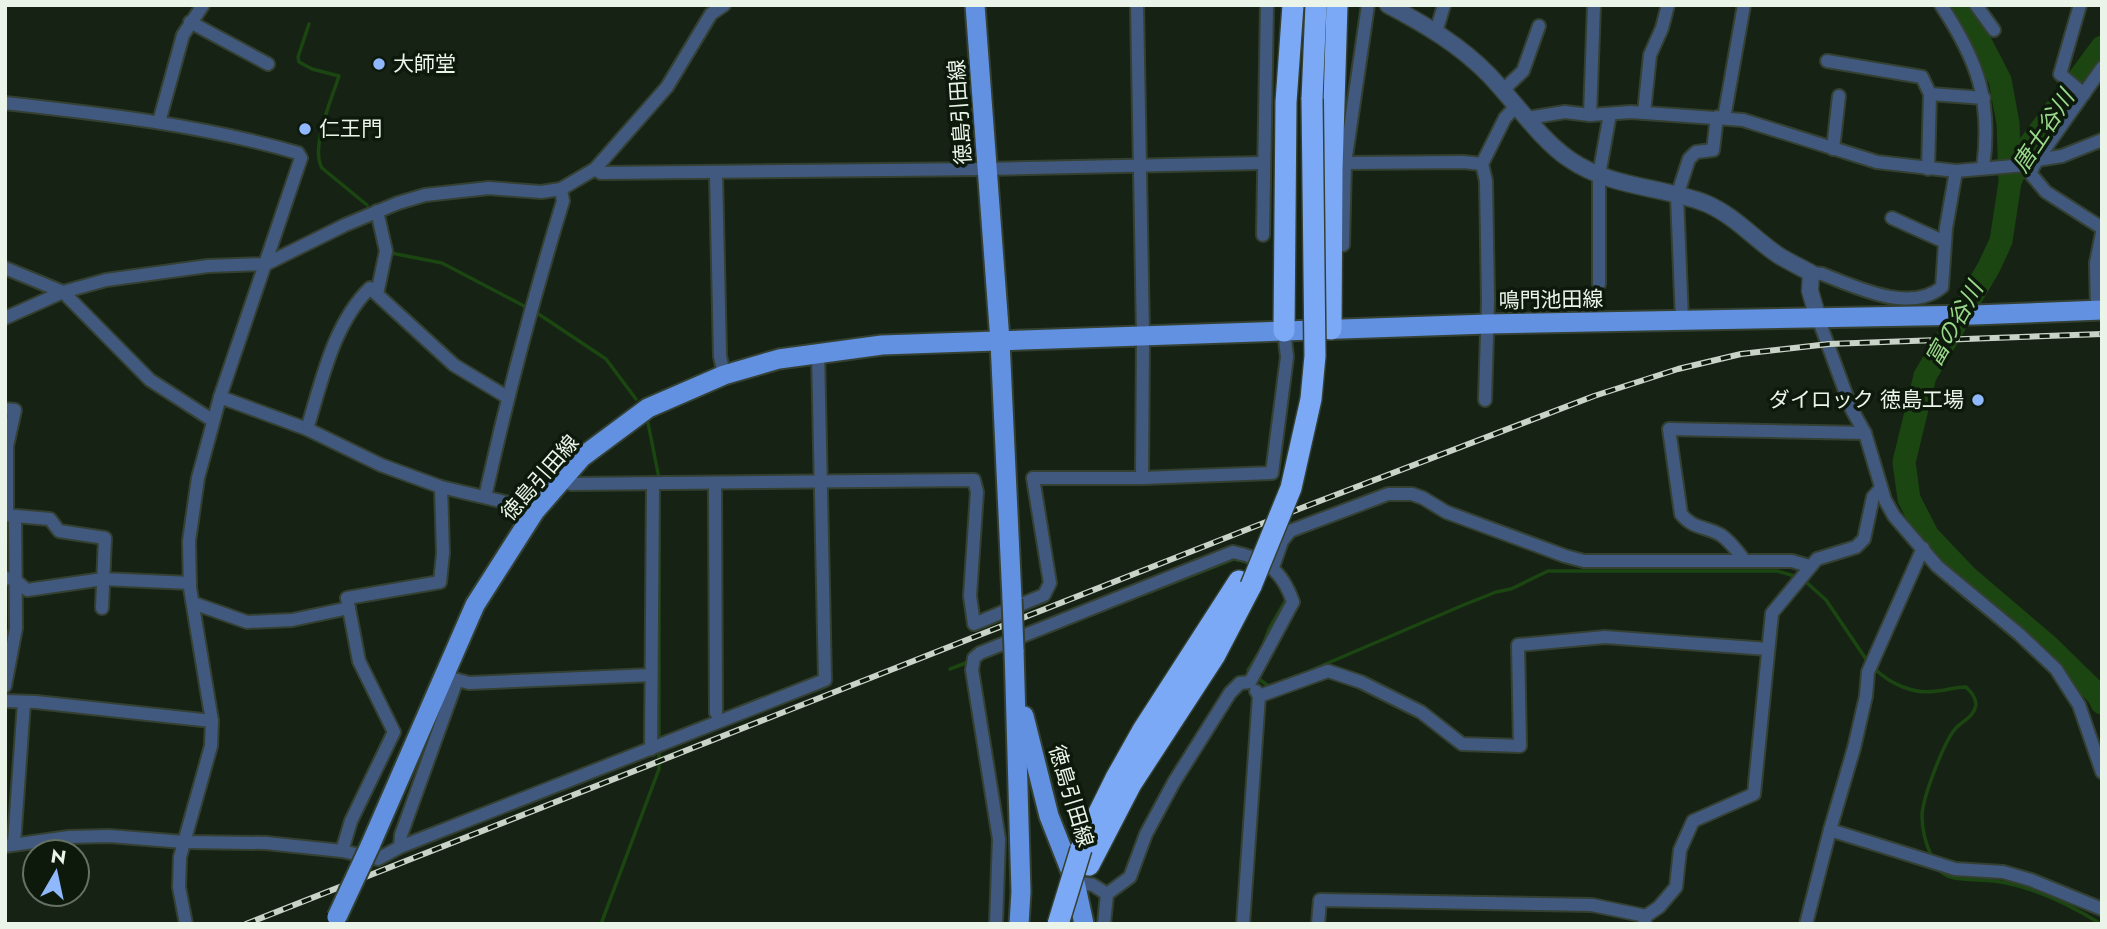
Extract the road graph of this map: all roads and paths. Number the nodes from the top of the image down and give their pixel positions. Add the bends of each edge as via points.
1 (203, 5) edge
2 (724, 5) edge
3 (975, 5) edge
4 (1137, 5) edge
5 (1267, 5) edge
6 (1293, 5) edge
7 (1307, 5) edge
8 (1316, 5) edge
9 (1337, 5) edge
10 (1367, 5) edge
11 (1388, 5) edge
12 (1444, 5) edge
13 (1594, 5) edge
14 (1668, 5) edge
15 (1744, 5) edge
16 (1941, 5) edge
17 (1976, 5) edge
18 (2080, 5) edge
19 (190, 22) junction
20 (1539, 26) dead end
21 (1994, 30) dead end
22 (1436, 32) junction
23 (1827, 61) dead end
24 (268, 64) dead end
25 (2102, 68) edge
26 (2078, 90) junction
27 (1502, 91) junction
28 (1930, 93) junction
29 (1839, 96) dead end
30 (1984, 98) junction
31 (1306, 99) junction
32 (5, 103) edge
33 (1522, 112) junction
34 (1644, 113) junction
35 (1610, 114) junction
36 (1590, 115) junction
37 (1721, 117) junction
38 (159, 122) junction
39 (2102, 140) edge
40 (1833, 149) junction
41 (2031, 162) junction
42 (1262, 163) junction
43 (1345, 163) junction
44 (1482, 164) junction
45 (1140, 166) junction
46 (1986, 168) junction
47 (595, 169) junction
48 (986, 169) junction
49 (1928, 169) junction
50 (1956, 172) junction
51 (716, 173) junction
52 (1599, 176) junction
53 (561, 189) junction
54 (1677, 196) junction
55 (377, 211) junction
56 (1892, 218) dead end
57 (2102, 231) edge
58 (1263, 235) dead end
59 (1945, 242) junction
60 (1343, 245) dead end
61 (266, 264) junction
62 (5, 268) edge
63 (1811, 273) junction
64 (1599, 284) dead end
65 (63, 292) junction
66 (377, 294) junction
67 (2099, 310) edge
68 (5, 318) edge
69 (1818, 318) junction
70 (1682, 320) junction
71 (1486, 324) junction
72 (1331, 329) junction
73 (1284, 331) junction
74 (1143, 336) junction
75 (1000, 341) junction
76 (818, 352) junction
77 (724, 375) junction
78 (219, 397) junction
79 (507, 397) junction
80 (1485, 400) dead end
81 (5, 408) edge
82 (212, 420) junction
83 (307, 429) junction
84 (1865, 433) junction
85 (1142, 478) junction
86 (562, 481) junction
87 (821, 482) junction
88 (653, 484) junction
89 (715, 484) junction
90 (441, 487) junction
91 (1881, 488) junction
92 (485, 497) junction
93 (535, 512) junction
94 (9, 515) edge
95 (1923, 548) junction
96 (1745, 561) junction
97 (1273, 567) junction
98 (1806, 569) junction
99 (10, 579) edge
100 (103, 579) junction
101 (190, 583) junction
102 (193, 603) junction
103 (102, 608) dead end
104 (349, 608) junction
105 (1768, 649) junction
106 (651, 675) junction
107 (450, 678) junction
108 (1016, 681) junction
109 (1250, 682) junction
110 (5, 686) edge
111 (1259, 696) junction
112 (5, 701) edge
113 (24, 702) junction
114 (716, 713) dead end
115 (212, 721) junction
116 (656, 747) junction
117 (2102, 772) edge
118 (1830, 830) junction
119 (184, 842) junction
120 (10, 845) edge
121 (400, 847) junction
122 (342, 851) junction
123 (1085, 857) junction
124 (1074, 882) junction
125 (998, 892) junction
126 (1021, 892) junction
127 (1107, 894) junction
128 (2102, 909) edge
129 (1645, 920) edge
130 (336, 921) edge
131 (186, 924) edge
132 (996, 924) edge
133 (1019, 924) edge
134 (1058, 924) edge
135 (1071, 924) edge
136 (1084, 924) edge
137 (1104, 924) edge
138 (1243, 924) edge
139 (1318, 924) edge
140 (1806, 924) edge

1 - 19 street
2 - 47 street via 711,14 667,87
3 - 48 main road, 徳島引田線
4 - 45 street
5 - 42 street
6 - 73 highway via 1286,102
7 - 31 highway
8 - 31 highway
9 - 72 highway
10 - 43 street
11 - 22 street
12 - 22 street
13 - 36 street
14 - 34 street via 1650,55
15 - 37 street
16 - 30 street via 1975,66
17 - 21 street
18 - 26 street via 2060,74
19 - 24 street
19 - 38 street
20 - 27 street via 1523,71
22 - 27 street
23 - 28 street via 1922,77
25 - 26 street
26 - 41 street
27 - 33 street
28 - 30 street
28 - 49 street
29 - 40 street
30 - 46 street
31 - 123 highway via 1303,356 1279,485 1215,655
32 - 38 street
33 - 36 street
33 - 44 street via 1505,118
33 - 52 street via 1562,153
34 - 35 street
34 - 37 street
35 - 36 street
35 - 52 street
37 - 40 street
37 - 54 street via 1713,150 1696,152 1689,159
38 - 61 street via 298,153 301,158
39 - 41 street
40 - 49 street via 1895,166
41 - 46 street
41 - 57 street via 2030,173 2046,192
42 - 45 street
42 - 58 street
43 - 44 street
43 - 60 street
44 - 71 street via 1486,181
45 - 48 street
45 - 74 street
46 - 50 street
47 - 51 street via 601,173
47 - 53 street
48 - 51 street
48 - 75 main road, 徳島引田線
49 - 50 street
50 - 59 street
51 - 77 street
52 - 54 street
52 - 64 street
53 - 55 street via 450,191
53 - 79 street via 563,201
54 - 63 street via 1732,216 1778,255
54 - 70 street
55 - 61 street
55 - 66 street via 386,251
56 - 59 street
57 - 67 street via 2096,263
59 - 63 street via 1942,287 1931,296 1887,297
61 - 65 street via 118,278
61 - 78 street
62 - 65 street
63 - 69 street via 1810,291
65 - 68 street
65 - 82 street via 150,380
66 - 79 street via 454,365
66 - 83 street via 370,288 345,321
67 - 69 main road, 鳴門池田線
69 - 70 main road, 鳴門池田線
69 - 84 street
70 - 71 main road, 鳴門池田線
71 - 72 main road, 鳴門池田線
71 - 80 street
72 - 73 main road, 鳴門池田線
73 - 74 main road, 鳴門池田線
73 - 85 street via 1287,357 1272,473
74 - 75 main road, 鳴門池田線
74 - 85 street
75 - 76 main road, 徳島引田線
75 - 108 main road, 徳島引田線, bridge
76 - 77 main road, 徳島引田線
76 - 87 street
77 - 86 main road, 徳島引田線 via 648,408 582,457
78 - 82 street
78 - 83 street
79 - 92 street
81 - 94 street via 15,410 7,446
82 - 101 street via 194,503
83 - 90 street via 381,465
84 - 91 street
84 - 96 street via 1669,429 1681,514 1689,524 1723,537
85 - 87 street via 1034,478 1051,583 1044,596 974,624 974,480
86 - 88 street
86 - 93 main road, 徳島引田線
87 - 89 street
87 - 116 street via 825,680
88 - 89 street
88 - 106 street
89 - 114 street
90 - 92 street
90 - 104 street via 440,582 347,598
91 - 95 street via 1894,516
91 - 98 street via 1873,497 1864,539 1856,547 1817,559
92 - 93 street
93 - 107 main road, 徳島引田線 via 475,605
94 - 99 street
94 - 100 street via 50,519 59,531 105,538
95 - 117 street via 1937,566 2056,669 2079,705
95 - 118 street via 1868,672 1854,748
96 - 97 street via 1584,561 1466,520 1423,498 1397,493 1290,531
96 - 98 street via 1792,561
97 - 109 street via 1287,584 1293,602
97 - 125 street via 1234,552 974,658 972,670 999,839
98 - 105 street via 1772,613
99 - 100 street via 27,590
99 - 110 street via 16,628
100 - 101 street
100 - 103 street
101 - 102 street
102 - 104 street via 247,622 292,620
102 - 115 street
104 - 122 street via 359,661 394,732 351,821
105 - 111 street via 1605,637 1518,645 1520,746 1462,744 1421,712 1328,671
105 - 129 street via 1754,794 1693,821 1679,850 1676,887
106 - 107 street via 469,683
106 - 116 street
107 - 121 street
107 - 130 main road, 徳島引田線, bridge
108 - 124 main road, 徳島引田線 via 1049,816
108 - 126 main road, 徳島引田線
109 - 111 street
109 - 127 street via 1240,683 1230,692 1168,792 1129,877
111 - 138 street
112 - 113 street
113 - 115 street
113 - 120 street
115 - 119 street via 211,746
116 - 121 street
118 - 128 street via 1955,869 2003,872 2031,880
118 - 140 street
119 - 120 street via 109,836
119 - 122 street via 266,843
119 - 131 street via 179,887
121 - 122 street via 378,859
123 - 134 highway, bridge
123 - 135 highway
124 - 127 street via 1093,885
124 - 136 main road, 徳島引田線
125 - 126 street
125 - 132 street
126 - 133 main road, 徳島引田線
127 - 137 street
129 - 139 street via 1591,905 1320,900

